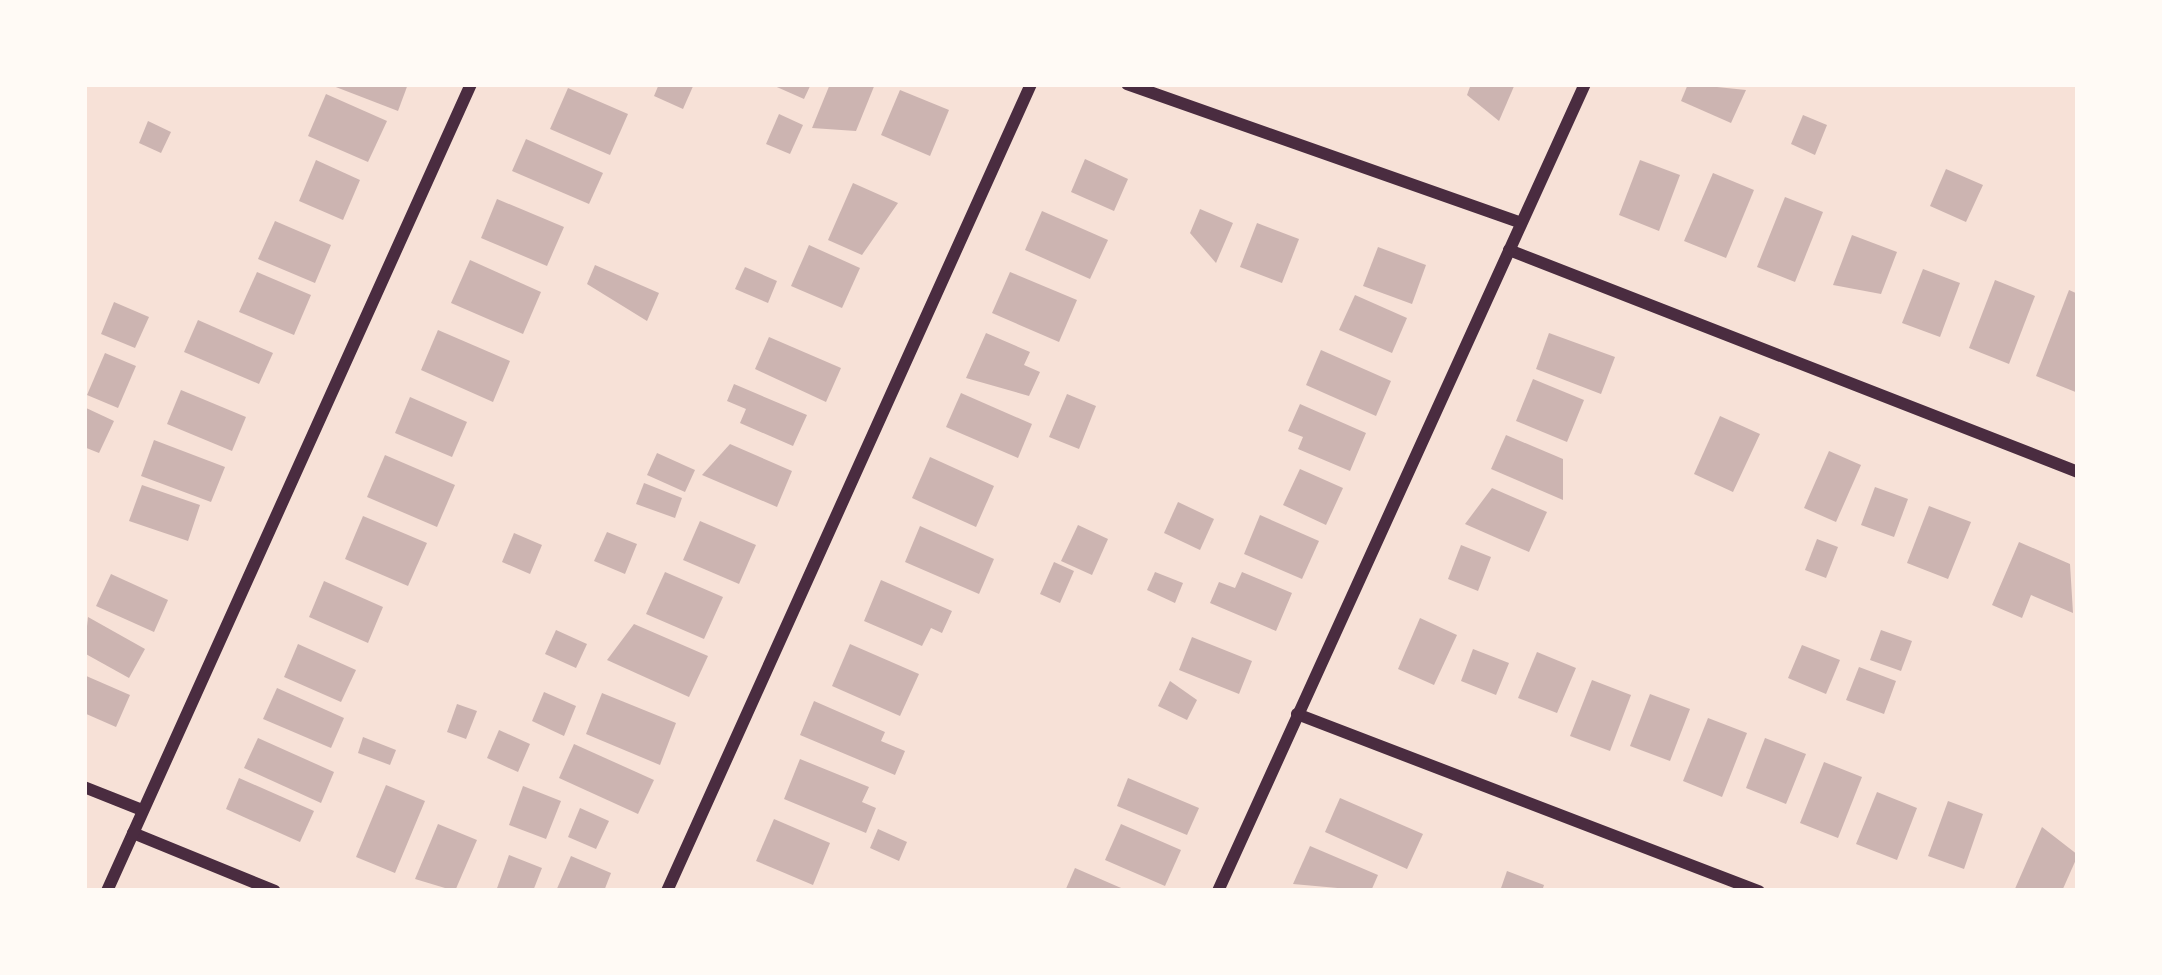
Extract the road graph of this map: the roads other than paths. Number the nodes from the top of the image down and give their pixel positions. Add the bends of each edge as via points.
1 (471, 84) edge
2 (1030, 84) edge
3 (1126, 84) edge
4 (1585, 84) edge
5 (1521, 223) junction
6 (1509, 250) junction
7 (2078, 472) edge
8 (1297, 714) junction
9 (84, 787) edge
10 (142, 810) junction
11 (133, 833) junction
12 (107, 891) edge
13 (275, 891) edge
14 (667, 891) edge
15 (1218, 891) edge
16 (1759, 891) edge

1 - 10 street
2 - 14 street
3 - 5 street
4 - 5 street
5 - 6 street
6 - 7 street
6 - 8 street
8 - 15 street
8 - 16 street
9 - 10 street
10 - 11 street
11 - 12 street
11 - 13 street

